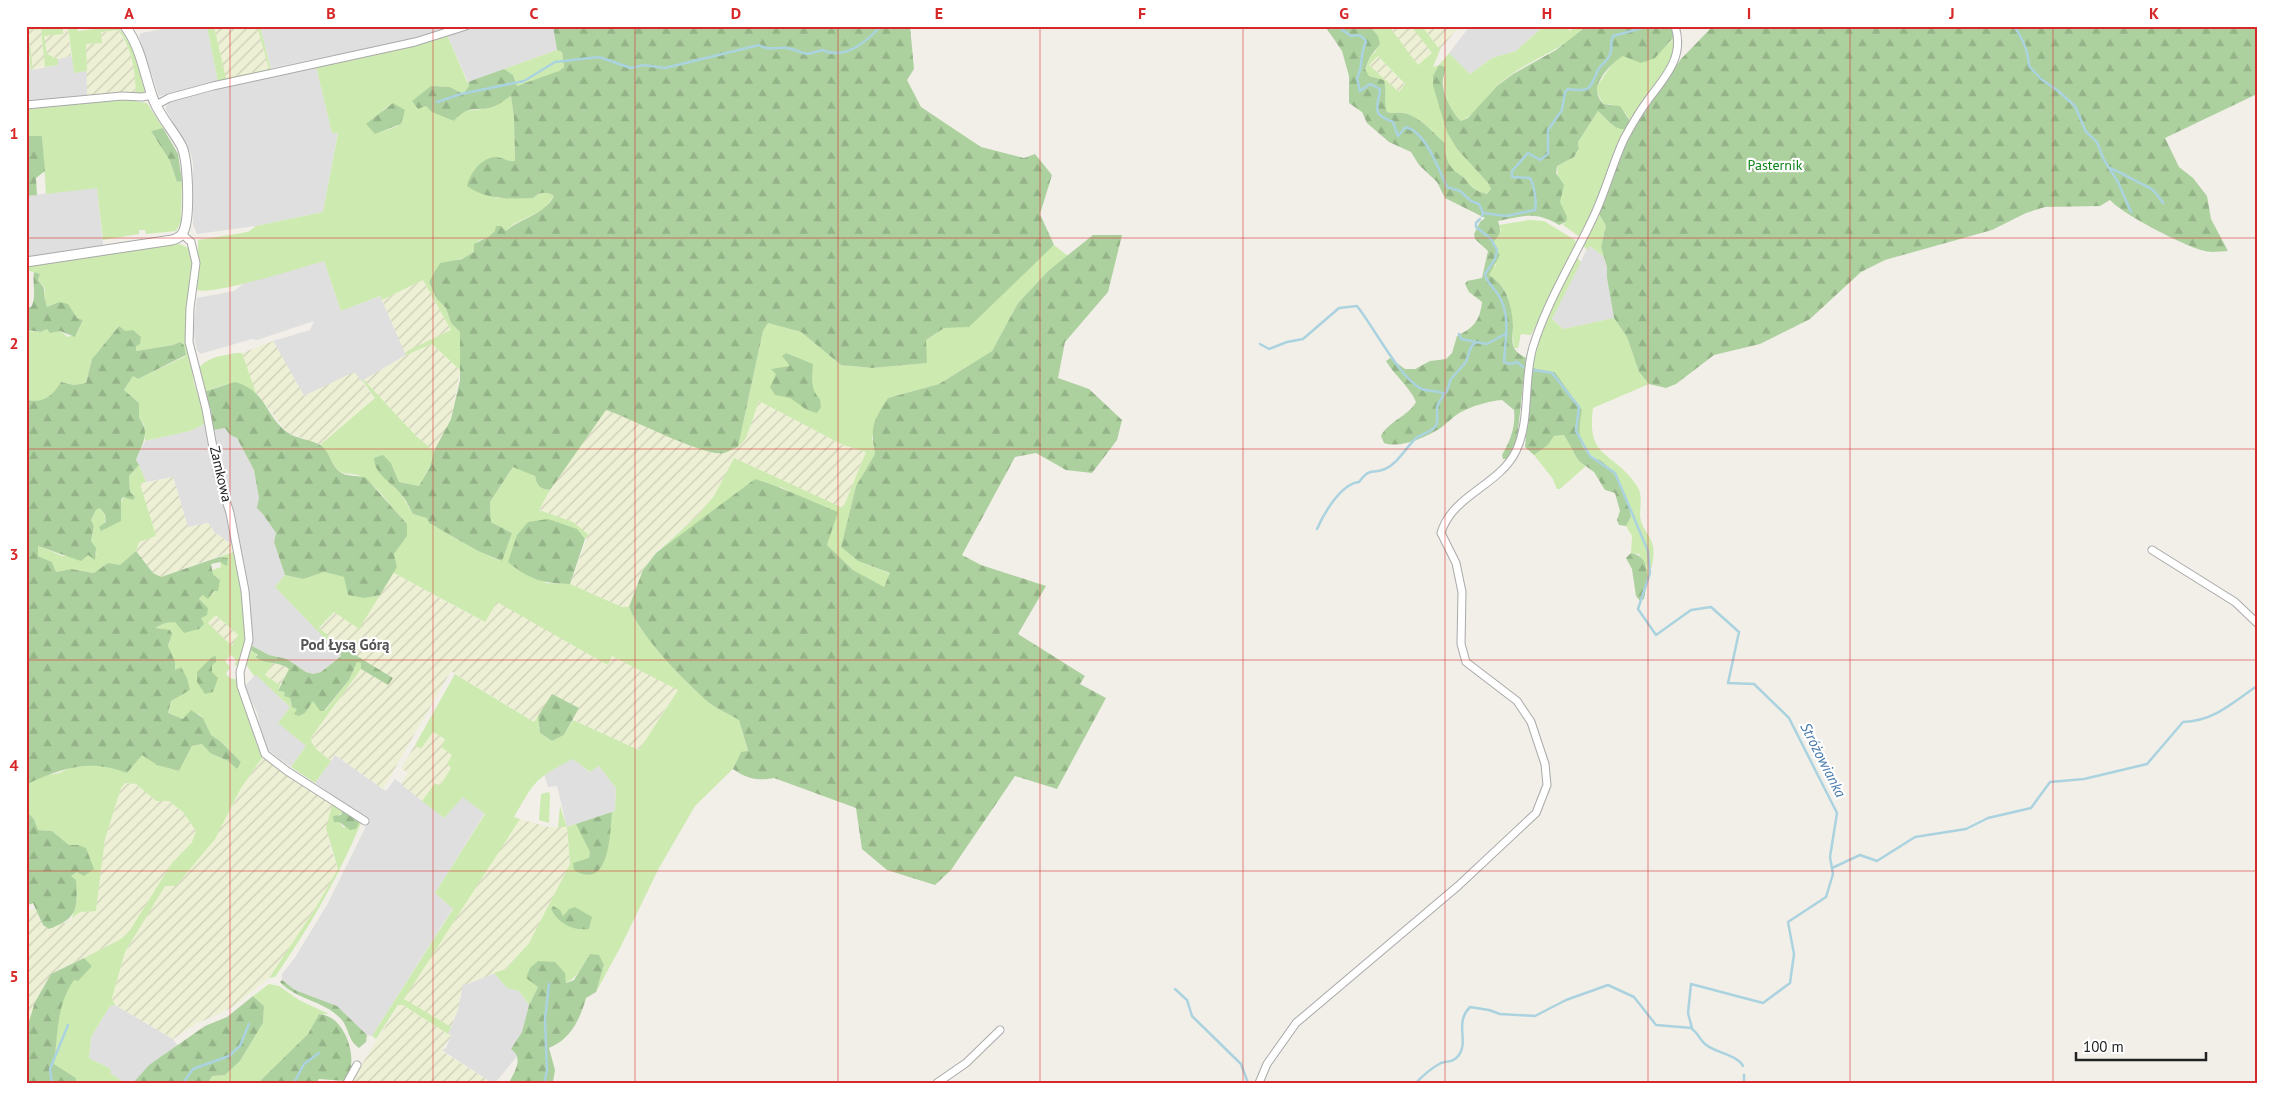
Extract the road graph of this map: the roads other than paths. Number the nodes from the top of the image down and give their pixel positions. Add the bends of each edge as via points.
1 (125, 26) edge
2 (466, 26) edge
3 (1675, 26) edge
4 (152, 95) junction
5 (156, 104) junction
6 (26, 105) edge
7 (182, 234) junction
8 (26, 262) edge
9 (2152, 550) dead end
10 (2257, 623) edge
11 (365, 821) dead end
12 (1000, 1030) dead end
13 (357, 1065) dead end
14 (347, 1083) edge
15 (937, 1083) edge
16 (1259, 1083) edge

1 - 4 street via 140,54
2 - 5 street via 415,42 213,86
3 - 16 street via 1678,39 1675,62 1631,126 1593,218 1537,332 1516,452 1496,476 1445,519 1441,533 1456,563 1462,592 1460,644 1466,662 1517,701 1531,722 1545,764 1547,785 1542,801 1536,813 1458,886 1296,1023
4 - 5 street
4 - 6 street
5 - 7 street via 184,154 186,220
7 - 8 street via 172,240
7 - 11 street, Zamkowa via 191,242 196,263 189,342 193,366 206,409 245,591 249,640 240,672 241,686 265,754
9 - 10 street via 2235,602
12 - 15 street via 966,1063
13 - 14 street

